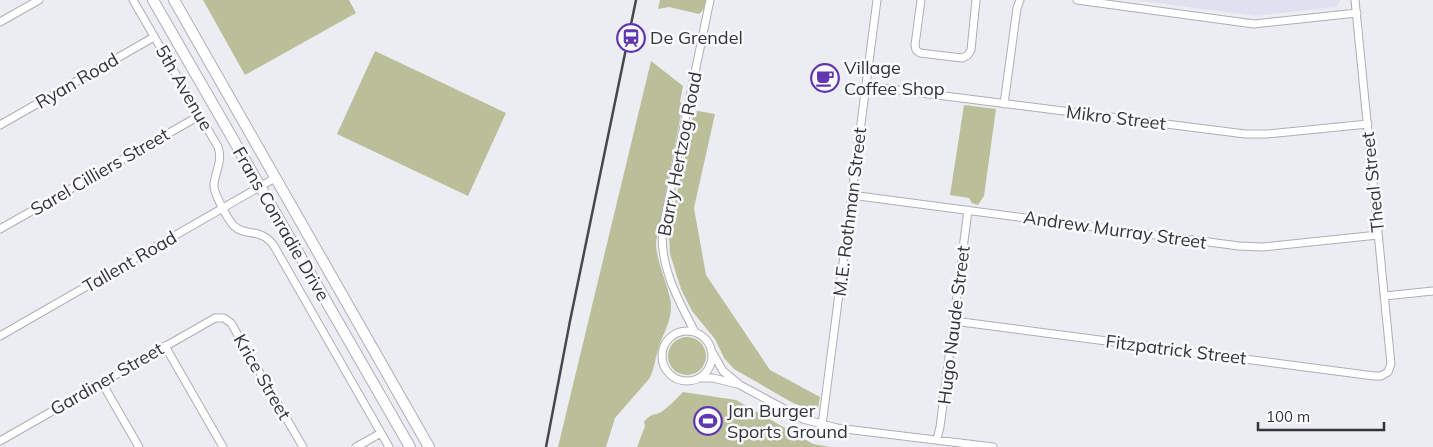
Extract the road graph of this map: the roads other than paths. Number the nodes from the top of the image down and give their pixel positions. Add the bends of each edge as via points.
1 (39, 0) edge
2 (133, 0) edge
3 (153, 0) edge
4 (174, 0) edge
5 (710, 0) edge
6 (877, 0) edge
7 (920, 0) edge
8 (976, 0) edge
9 (1020, 0) edge
10 (1078, 0) edge
11 (1355, 0) edge
12 (1357, 13) junction
13 (0, 22) edge
14 (154, 37) junction
15 (866, 86) junction
16 (1004, 104) junction
17 (200, 116) junction
18 (1368, 124) junction
19 (0, 125) edge
20 (275, 178) junction
21 (260, 188) junction
22 (851, 195) junction
23 (224, 208) junction
24 (968, 210) junction
25 (0, 229) edge
26 (1378, 235) junction
27 (1433, 291) edge
28 (1385, 296) junction
29 (215, 318) joint
30 (954, 321) junction
31 (695, 332) junction
32 (0, 336) edge
33 (165, 346) junction
34 (712, 350) junction
35 (1391, 364) joint
36 (700, 378) junction
37 (102, 383) junction
38 (740, 385) junction
39 (822, 425) junction
40 (381, 433) junction
41 (937, 439) junction
42 (0, 441) edge
43 (138, 447) edge
44 (223, 447) edge
45 (303, 447) edge
46 (356, 447) edge
47 (389, 447) edge
48 (410, 447) edge
49 (429, 447) edge
50 (993, 447) edge

1 - 13 street
2 - 14 street, 5th Avenue
3 - 21 main road, Frans Conradie Drive
4 - 20 main road, Frans Conradie Drive
5 - 31 street, Barry Hertzog Road via 662,243 675,292
6 - 15 street, M.E. Rothman Street
7 - 8 street via 916,50 962,58 971,50
9 - 16 street via 1016,8
10 - 12 street via 1254,24
11 - 12 street, Theal Street
12 - 18 street, Theal Street
14 - 17 street, 5th Avenue
14 - 19 street, Ryan Road
15 - 16 street, Mikro Street
15 - 22 street, M.E. Rothman Street
16 - 18 street, Mikro Street via 1262,135
17 - 23 street, 5th Avenue via 220,153 213,187
17 - 25 street, Sarel Cilliers Street
18 - 26 street, Theal Street
20 - 21 street, Tallent Road
20 - 49 main road, Frans Conradie Drive
21 - 23 street, Tallent Road
21 - 48 main road, Frans Conradie Drive
22 - 24 street, Andrew Murray Street
22 - 39 street, M.E. Rothman Street
23 - 32 street, Tallent Road
23 - 40 street, 5th Avenue via 236,227 261,234 274,246
24 - 26 street, Andrew Murray Street via 1250,247
24 - 30 street, Hugo Naude Street
26 - 28 street, Theal Street
27 - 28 street
28 - 35 street, Theal Street
29 - 33 street, Gardiner Street
29 - 45 street, Krice Street via 231,322
30 - 35 street, Fitzpatrick Street via 1374,376 1388,372
30 - 41 street, Hugo Naude Street
31 - 34 street via 708,342
31 - 36 street via 672,336 663,349 662,357 673,376 686,381
33 - 37 street, Gardiner Street
33 - 44 street
34 - 36 street via 710,366
34 - 38 street via 723,371
36 - 38 street
37 - 42 street, Gardiner Street
37 - 43 street
38 - 39 street via 791,414
39 - 41 street
40 - 46 street
40 - 47 street, 5th Avenue
41 - 50 street

